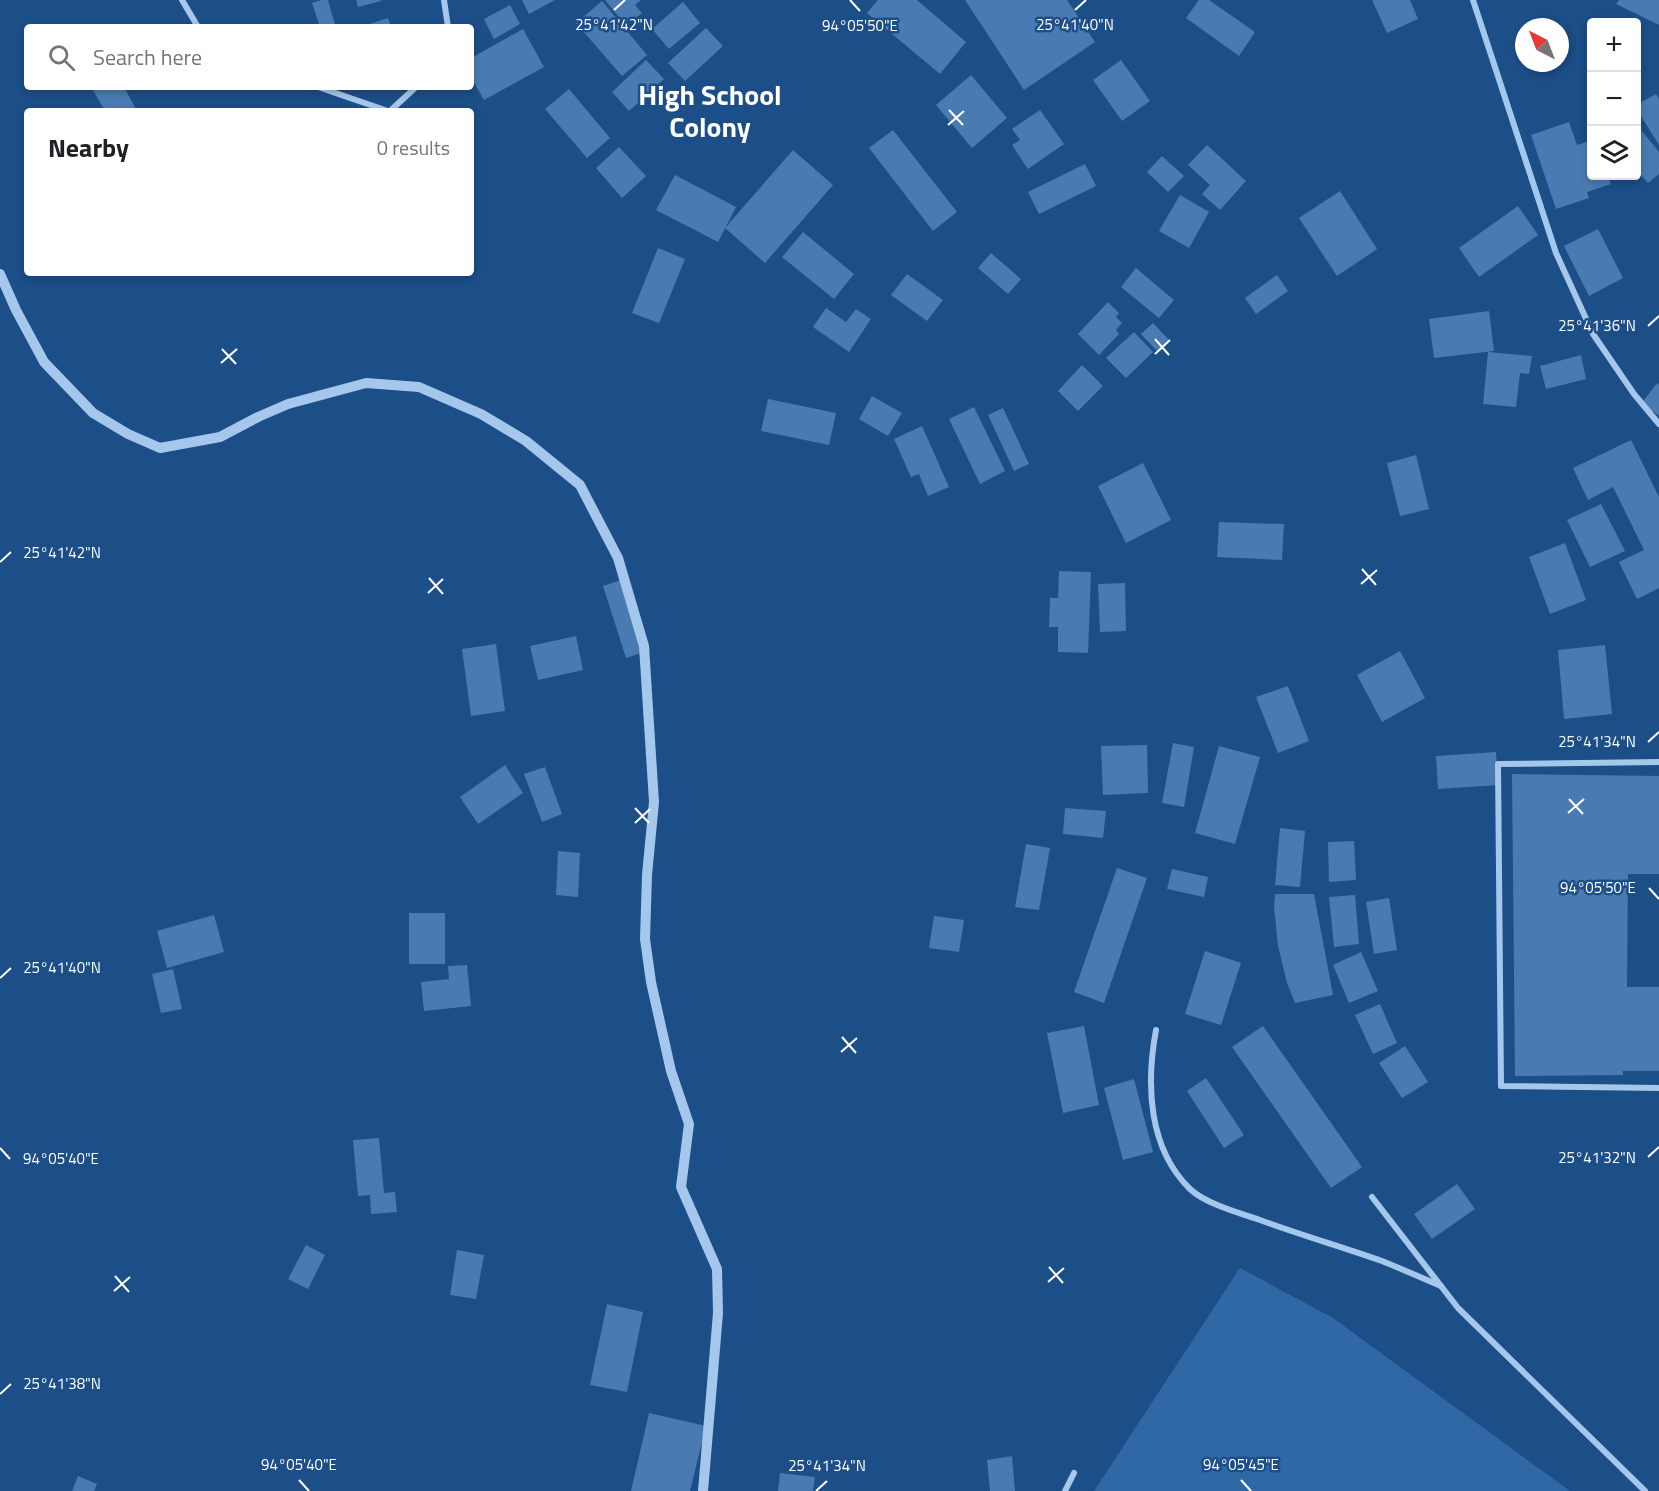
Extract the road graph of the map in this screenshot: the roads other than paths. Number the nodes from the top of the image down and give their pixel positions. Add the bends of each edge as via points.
1 (182, 0) edge
2 (444, 0) edge
3 (1473, 0) edge
4 (196, 24) edge
5 (448, 24) edge
6 (327, 90) edge
7 (413, 90) edge
8 (380, 108) edge
9 (392, 108) edge
10 (0, 274) edge
11 (1659, 424) edge
12 (1659, 762) edge
13 (1156, 1030) dead end
14 (1659, 1088) edge
15 (1372, 1197) dead end
16 (1441, 1286) junction
17 (1074, 1473) dead end
18 (703, 1491) edge
19 (1065, 1491) edge
20 (1645, 1491) edge

1 - 4 street
2 - 5 street
3 - 11 street via 1556,253 1593,334
6 - 8 street
7 - 9 street
10 - 18 street via 44,362 93,413 160,448 220,437 288,404 366,383 420,387 481,414 526,441 580,485 618,558 644,646 654,802 646,875 645,939 671,1071 689,1124 681,1187 717,1269 718,1313
12 - 14 street via 1498,764 1498,776 1501,1086
13 - 16 street via 1151,1091 1156,1132 1170,1165 1191,1190 1217,1204
15 - 16 street
16 - 20 street via 1458,1308
17 - 19 street

